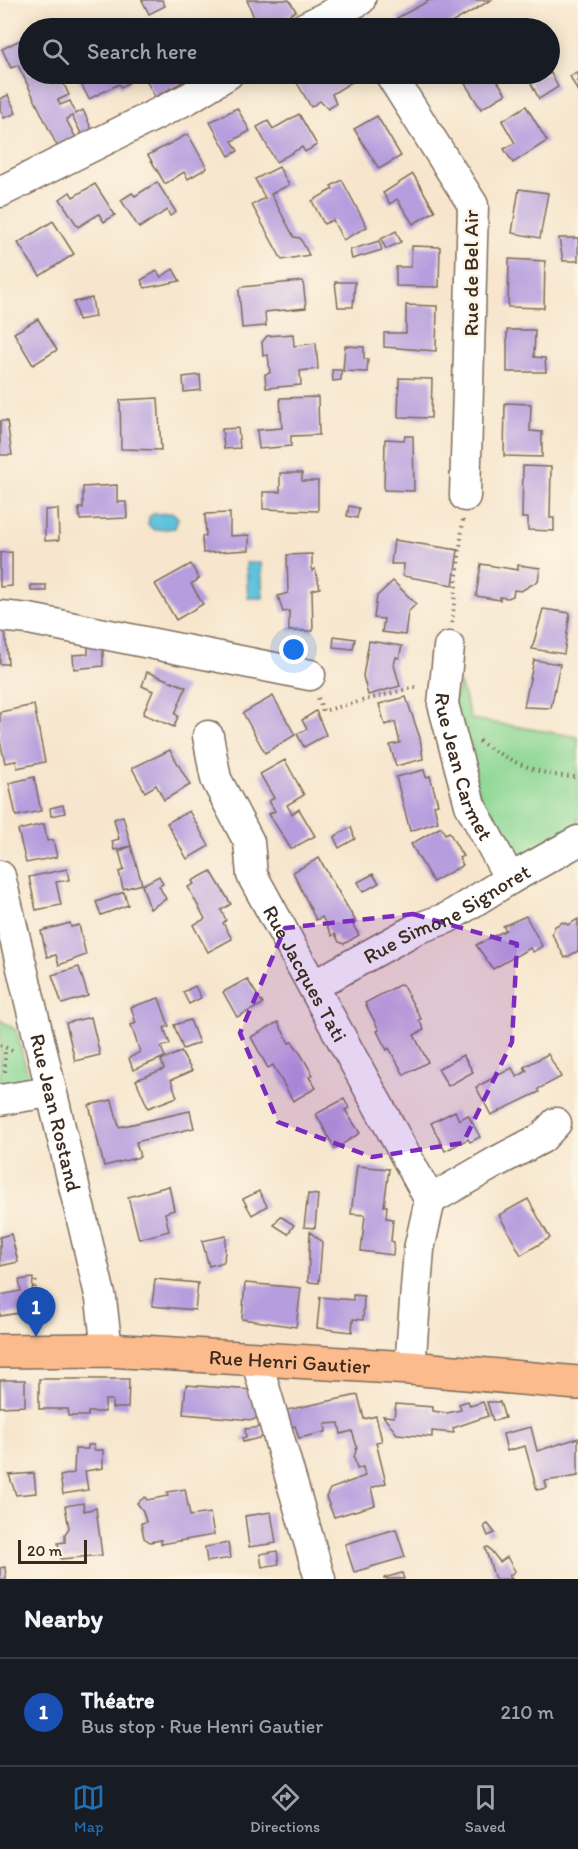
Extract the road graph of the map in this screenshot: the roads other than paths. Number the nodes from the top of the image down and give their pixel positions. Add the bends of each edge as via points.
1 (358, 12) edge
2 (338, 18) edge
3 (212, 84) edge
4 (396, 84) edge
5 (0, 192) edge
6 (465, 496) road end
7 (0, 616) edge
8 (449, 647) road end
9 (310, 675) dead end
10 (208, 736) dead end
11 (578, 841) edge
12 (0, 876) edge
13 (510, 879) junction
14 (315, 986) junction
15 (8, 1092) edge
16 (50, 1092) junction
17 (556, 1123) dead end
18 (430, 1200) junction
19 (14, 1350) edge
20 (107, 1350) junction
21 (256, 1359) junction
22 (410, 1368) junction
23 (578, 1383) edge
24 (320, 1579) edge

1 - 2 street
3 - 5 street
4 - 6 street, Rue de Bel Air via 473,205
7 - 9 street
8 - 13 street, Rue Jean Carmet via 443,704 470,805
10 - 14 street, Rue Jacques Tati via 216,779 249,842 252,875
11 - 13 street, Rue Simone Signoret
12 - 16 street, Rue Jean Rostand
13 - 14 street, Rue Simone Signoret via 447,918 416,929
14 - 18 street, Rue Jacques Tati
15 - 16 street
16 - 20 street, Rue Jean Rostand via 101,1299
17 - 18 street via 542,1138
18 - 22 street via 419,1249
19 - 20 main road, Rue Henri Gautier
20 - 21 main road, Rue Henri Gautier
21 - 22 main road, Rue Henri Gautier
21 - 24 street
22 - 23 main road, Rue Henri Gautier

